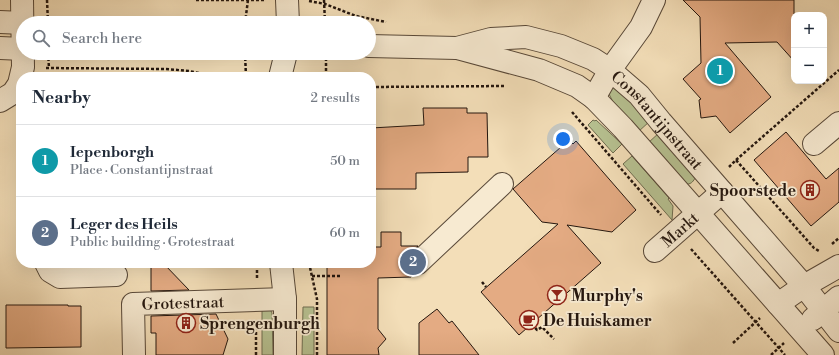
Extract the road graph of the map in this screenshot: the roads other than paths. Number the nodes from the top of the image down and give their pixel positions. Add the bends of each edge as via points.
1 (22, 0) edge
2 (287, 0) edge
3 (654, 0) edge
4 (22, 16) edge
5 (288, 16) edge
6 (0, 22) edge
7 (16, 32) edge
8 (16, 39) edge
9 (376, 46) edge
10 (0, 48) edge
11 (457, 48) junction
12 (23, 60) edge
13 (284, 60) edge
14 (291, 60) edge
15 (610, 70) junction
16 (22, 72) edge
17 (281, 72) edge
18 (293, 72) edge
19 (16, 88) edge
20 (594, 98) junction
21 (0, 101) edge
22 (839, 123) edge
23 (814, 144) dead end
24 (502, 184) dead end
25 (722, 192) junction
26 (698, 213) junction
27 (655, 251) dead end
28 (418, 262) dead end
29 (838, 267) edge
30 (48, 268) edge
31 (281, 268) edge
32 (292, 268) edge
33 (116, 275) dead end
34 (804, 286) junction
35 (285, 299) junction
36 (831, 303) edge
37 (771, 309) junction
38 (801, 329) junction
39 (839, 331) edge
40 (134, 355) edge
41 (285, 355) edge
42 (823, 355) edge

1 - 4 street
2 - 5 street
3 - 15 street via 641,27
6 - 7 street
8 - 10 street
9 - 11 street, Constantijnstraat
11 - 15 street, Constantijnstraat via 491,39 526,37 562,46 593,59
11 - 20 street, Constantijnstraat via 539,70 577,86
12 - 16 street
13 - 17 street
14 - 18 street
15 - 20 street
15 - 25 street, Constantijnstraat via 639,95
19 - 21 street
20 - 26 street, Constantijnstraat
22 - 23 street
24 - 28 street
25 - 26 street, Markt
25 - 34 street, Constantijnstraat
26 - 27 street, Markt
26 - 37 street, Constantijnstraat
29 - 34 street
30 - 33 street via 60,277
31 - 35 street
32 - 35 street
34 - 36 street, Constantijnstraat
34 - 37 street
35 - 40 street, Grotestraat via 132,304
35 - 41 street
36 - 38 street
36 - 39 street, Constantijnstraat
37 - 38 street, Constantijnstraat
38 - 42 street, Constantijnstraat

